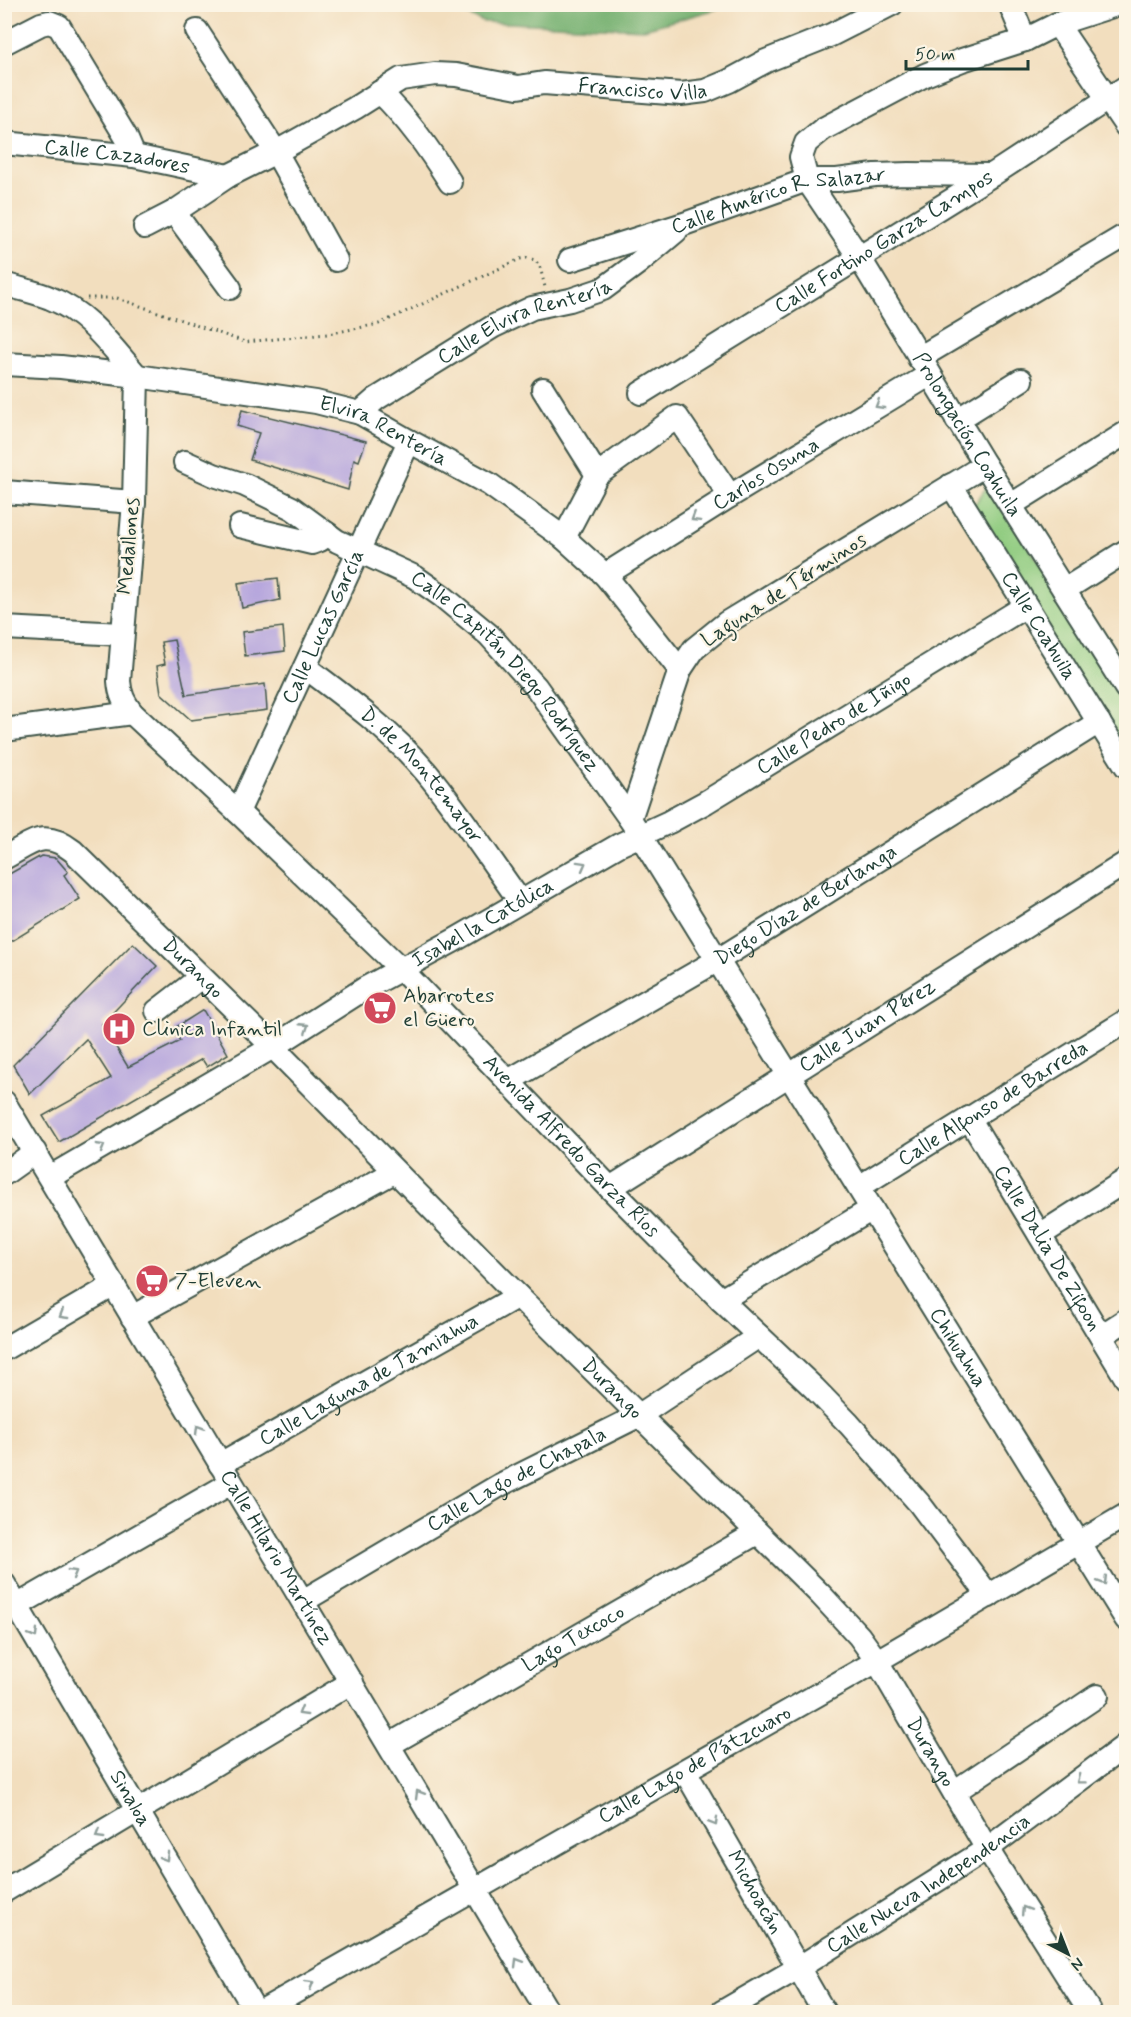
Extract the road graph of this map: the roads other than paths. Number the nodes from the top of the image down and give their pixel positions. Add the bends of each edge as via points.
1 (892, 4) edge
2 (1010, 4) edge
3 (1119, 4) edge
4 (1057, 24) junction
5 (197, 31) dead end
6 (1025, 40) junction
7 (4, 43) edge
8 (380, 92) junction
9 (1118, 92) edge
10 (1126, 126) edge
11 (4, 143) edge
12 (276, 152) junction
13 (134, 156) junction
14 (992, 175) junction
15 (228, 176) junction
16 (807, 180) junction
17 (450, 182) dead end
18 (174, 212) junction
19 (684, 224) junction
20 (145, 227) dead end
21 (1126, 235) edge
22 (859, 257) junction
23 (336, 260) dead end
24 (570, 261) dead end
25 (4, 284) edge
26 (230, 288) dead end
27 (4, 364) edge
28 (924, 367) junction
29 (137, 376) junction
30 (1021, 380) dead end
31 (649, 387) dead end
32 (543, 389) dead end
33 (360, 413) junction
34 (957, 420) junction
35 (1126, 434) edge
36 (409, 441) junction
37 (185, 462) dead end
38 (985, 465) junction
39 (597, 475) junction
40 (951, 485) junction
41 (4, 492) edge
42 (730, 496) junction
43 (134, 502) junction
44 (1011, 505) junction
45 (240, 526) dead end
46 (328, 534) junction
47 (564, 538) junction
48 (358, 551) junction
49 (1126, 551) edge
50 (605, 575) junction
51 (1064, 590) junction
52 (1026, 606) junction
53 (4, 628) edge
54 (122, 634) junction
55 (305, 667) junction
56 (680, 670) junction
57 (1124, 678) edge
58 (132, 713) junction
59 (1099, 722) junction
60 (4, 730) edge
61 (1126, 766) edge
62 (238, 812) junction
63 (635, 827) junction
64 (4, 858) edge
65 (1126, 863) edge
66 (520, 901) junction
67 (718, 960) junction
68 (400, 969) junction
69 (201, 977) junction
70 (157, 1011) dead end
71 (1126, 1021) edge
72 (273, 1047) junction
73 (790, 1076) junction
74 (508, 1081) junction
75 (4, 1102) edge
76 (969, 1118) junction
77 (35, 1152) junction
78 (394, 1172) junction
79 (4, 1173) edge
80 (50, 1177) junction
81 (1126, 1180) edge
82 (859, 1187) junction
83 (610, 1188) junction
84 (872, 1209) junction
85 (1040, 1235) junction
86 (114, 1285) junction
87 (518, 1296) junction
88 (721, 1300) junction
89 (132, 1317) junction
90 (1126, 1320) edge
91 (759, 1336) junction
92 (1101, 1336) junction
93 (4, 1349) edge
94 (1126, 1378) edge
95 (639, 1416) junction
96 (226, 1474) junction
97 (1126, 1515) edge
98 (757, 1533) junction
99 (1080, 1543) junction
100 (4, 1584) edge
101 (989, 1596) junction
102 (303, 1601) junction
103 (11, 1609) edge
104 (1126, 1619) edge
105 (877, 1661) junction
106 (352, 1682) junction
107 (1097, 1696) dead end
108 (389, 1745) junction
109 (1126, 1745) edge
110 (685, 1771) junction
111 (954, 1792) junction
112 (139, 1811) junction
113 (987, 1849) junction
114 (475, 1890) junction
115 (4, 1891) edge
116 (798, 1968) junction
117 (258, 2013) edge
118 (548, 2013) edge
119 (722, 2013) edge
120 (824, 2013) edge
121 (1090, 2013) edge

1 - 8 street, Francisco Villa via 705,91 681,94 544,83 518,87 435,74 401,79
2 - 6 street
3 - 4 street
4 - 6 street
4 - 9 street
5 - 12 street
6 - 16 street via 938,69 823,129 802,150 801,164
7 - 13 street via 41,24 59,26
8 - 12 street, Calle Cazadores
8 - 17 street via 426,144
9 - 10 street
9 - 14 street, Calle Fortino Garza Campos
11 - 13 street, Calle Cazadores
12 - 15 street, Calle Cazadores
12 - 23 street
13 - 15 street, Calle Cazadores
14 - 16 street, Calle Américo R. Salazar via 909,174
14 - 22 street, Calle Fortino Garza Campos
15 - 18 street, Calle Cazadores
16 - 19 street, Calle Américo R. Salazar
16 - 22 street, Prolongación Coahuila
18 - 20 street, Calle Cazadores
18 - 26 street
19 - 24 street, Calle Américo R. Salazar
19 - 33 street, Calle Elvira Rentería via 603,289 532,308 494,326 376,399
21 - 28 street, Carlos Osuna
22 - 28 street, Prolongación Coahuila
22 - 31 street, Calle Fortino Garza Campos
25 - 29 street via 49,297 73,309 94,326
27 - 29 street, Elvira Rentería
28 - 34 street, Prolongación Coahuila
28 -> 42 street, Carlos Osuna
29 - 33 street, Elvira Rentería via 316,402
29 - 43 street, Medallones
30 - 34 street
32 - 39 street
33 - 36 street, Elvira Rentería
34 - 38 street, Prolongación Coahuila
35 - 44 street
36 - 47 street, Elvira Rentería via 489,484
36 - 48 street, Calle Lucas García
37 - 46 street, Calle Capitán Diego Rodríguez via 292,508
38 - 40 street, Laguna de Términos
38 - 44 street, Prolongación Coahuila
39 - 42 street via 677,417
39 - 47 street
40 - 52 street, Calle Coahuila
40 - 56 street, Laguna de Términos via 726,623 694,649
41 - 43 street
42 -> 50 street, Carlos Osuna
43 - 54 street, Medallones
44 - 51 street, Prolongación Coahuila
45 - 46 street via 312,543
46 - 48 street, Calle Capitán Diego Rodríguez
47 - 50 street, Elvira Rentería
48 - 55 street, Calle Lucas García
48 - 63 street, Calle Capitán Diego Rodríguez via 415,577 489,635 536,687
49 - 51 street
50 - 56 street, Elvira Rentería
51 - 57 street, Prolongación Coahuila
52 - 59 street, Calle Coahuila
52 - 63 street, Calle Pedro de Iñigo via 706,802 669,822
53 - 54 street
54 - 58 street, Medallones via 119,692
55 - 62 street, Calle Lucas García
55 - 66 street, D. de Montemayor via 381,726 425,771
56 - 63 street, Laguna de Términos
58 - 60 street
58 - 62 street, Avenida Alfredo Garza Ríos
59 - 61 street, Calle Coahuila
59 - 67 street, Diego Díaz de Berlanga
62 - 68 street, Avenida Alfredo Garza Ríos
66 -> 63 street, Isabel la Católica
63 - 67 street, Calle Capitán Diego Rodríguez
64 - 69 street, Durango via 47,838 64,844
65 - 73 street, Calle Juan Pérez
66 - 68 street, Isabel la Católica
67 - 73 street, Calle Capitán Diego Rodríguez
67 - 74 street, Diego Díaz de Berlanga
72 -> 68 street, Isabel la Católica
68 - 74 street, Avenida Alfredo Garza Ríos
69 - 70 street
69 - 72 street, Durango
71 - 76 street, Calle Alfonso de Barreda
72 - 78 street, Durango
80 -> 72 street, Isabel la Católica
73 - 82 street, Chihuahua
73 - 83 street, Calle Juan Pérez
74 - 83 street, Avenida Alfredo Garza Ríos
75 - 77 street, Calle Hilario Martínez
76 - 82 street, Calle Alfonso de Barreda
76 - 85 street, Calle Dalia De Zifoon
77 - 79 street
77 - 80 street, Calle Hilario Martínez
78 - 87 street, Durango
78 - 89 street
80 - 86 street, Calle Hilario Martínez
81 - 85 street
82 - 84 street, Chihuahua
83 - 88 street, Avenida Alfredo Garza Ríos
84 - 88 street
84 - 99 street, Chihuahua
85 - 92 street, Calle Dalia De Zifoon
86 - 89 street, Calle Hilario Martínez
86 -> 93 street
87 - 95 street, Durango
87 - 96 street, Calle Laguna de Tamiahua
88 - 91 street, Avenida Alfredo Garza Ríos
96 -> 89 street, Calle Hilario Martínez
90 - 92 street
91 - 95 street, Calle Lago de Chapala
91 - 101 street, Avenida Alfredo Garza Ríos via 883,1461
92 - 94 street, Calle Dalia De Zifoon
95 - 98 street, Durango
95 - 102 street, Calle Lago de Chapala via 500,1485
96 - 102 street, Calle Hilario Martínez
103 -> 96 street, Calle Laguna de Tamiahua
97 - 99 street, Calle Lago de Pátzcuaro
98 - 105 street, Durango via 859,1636
98 - 108 street, Lago Texcoco
99 - 101 street, Calle Lago de Pátzcuaro
99 -> 104 street, Chihuahua
100 - 103 street, Sinaloa
101 - 105 street, Calle Lago de Pátzcuaro
102 - 106 street, Calle Hilario Martínez
103 -> 112 street, Sinaloa
105 - 110 street, Calle Lago de Pátzcuaro
105 - 111 street, Durango
106 - 108 street, Calle Hilario Martínez
106 -> 112 street
107 - 111 street
114 -> 108 street, Calle Hilario Martínez
109 -> 113 street, Calle Nueva Independencia
110 - 114 street, Calle Lago de Pátzcuaro
110 -> 116 street, Michoacán
111 - 113 street, Durango
112 -> 115 street
112 -> 117 street, Sinaloa
113 - 116 street, Calle Nueva Independencia
121 -> 113 street, Durango
117 -> 114 street, Calle Lago de Pátzcuaro
118 -> 114 street, Calle Hilario Martínez
116 - 119 street, Calle Nueva Independencia
116 - 120 street, Michoacán

